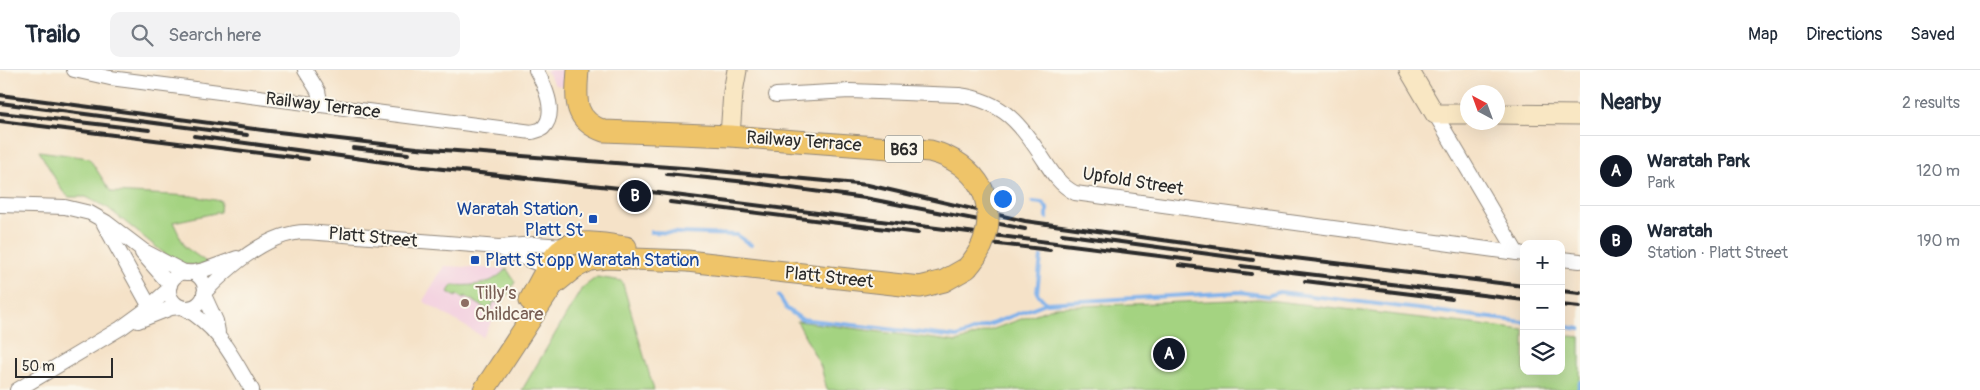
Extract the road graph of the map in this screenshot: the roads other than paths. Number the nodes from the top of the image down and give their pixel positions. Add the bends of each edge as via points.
1 (74, 70) edge
2 (305, 70) edge
3 (536, 70) edge
4 (578, 70) edge
5 (737, 70) edge
6 (1410, 70) edge
7 (776, 95) dead end
8 (321, 105) junction
9 (1435, 114) junction
10 (1460, 114) edge
11 (1505, 114) edge
12 (1580, 115) edge
13 (730, 136) junction
14 (0, 205) edge
15 (98, 216) junction
16 (137, 246) junction
17 (565, 246) junction
18 (499, 247) junction
19 (252, 253) junction
20 (608, 254) junction
21 (1520, 254) edge
22 (1565, 259) edge
23 (1580, 261) edge
24 (546, 267) junction
25 (967, 268) joint
26 (188, 273) junction
27 (169, 287) junction
28 (204, 294) junction
29 (150, 307) junction
30 (182, 307) junction
31 (121, 328) junction
32 (220, 338) junction
33 (17, 390) edge
34 (252, 390) edge
35 (478, 390) edge
36 (484, 390) edge

1 - 8 street, Railway Terrace via 110,78
2 - 8 street via 318,91
3 - 8 street, Railway Terrace via 549,100 548,119 543,128 532,132
4 - 13 main road, Railway Terrace / B63 via 577,103 580,113 598,128
5 - 13 street
6 - 9 street
7 - 21 street, Upfold Street via 850,91 967,96 990,103 1017,122 1055,177 1075,192
9 - 10 street
9 - 21 street
11 - 12 street
13 - 25 main road, Railway Terrace / B63, bridge via 930,151 949,157 965,167 982,189 988,208 988,228 981,249
14 - 15 street via 71,208
15 - 16 street
15 - 29 street
16 - 26 street
16 - 27 street
17 - 18 street, Platt Street
17 - 20 main road, B63 via 578,242
17 - 24 main road
18 - 19 street, Platt Street via 297,232 280,236
18 - 24 street, Platt Street
19 - 26 street, Platt Street
19 - 28 street, Platt Street
20 - 24 main road via 576,256 555,267
20 - 25 main road, Platt Street / B63 via 920,286 944,281
20 - 36 main road, B63 via 579,264 553,285
22 - 23 street
24 - 35 main road
26 - 27 street via 176,276
26 - 28 street via 202,282
27 - 29 street
27 - 30 street via 172,300
28 - 30 street via 196,305
28 - 32 street
29 - 31 street
30 - 31 street via 171,308
30 - 32 street via 210,326
31 - 33 street
32 - 34 street

